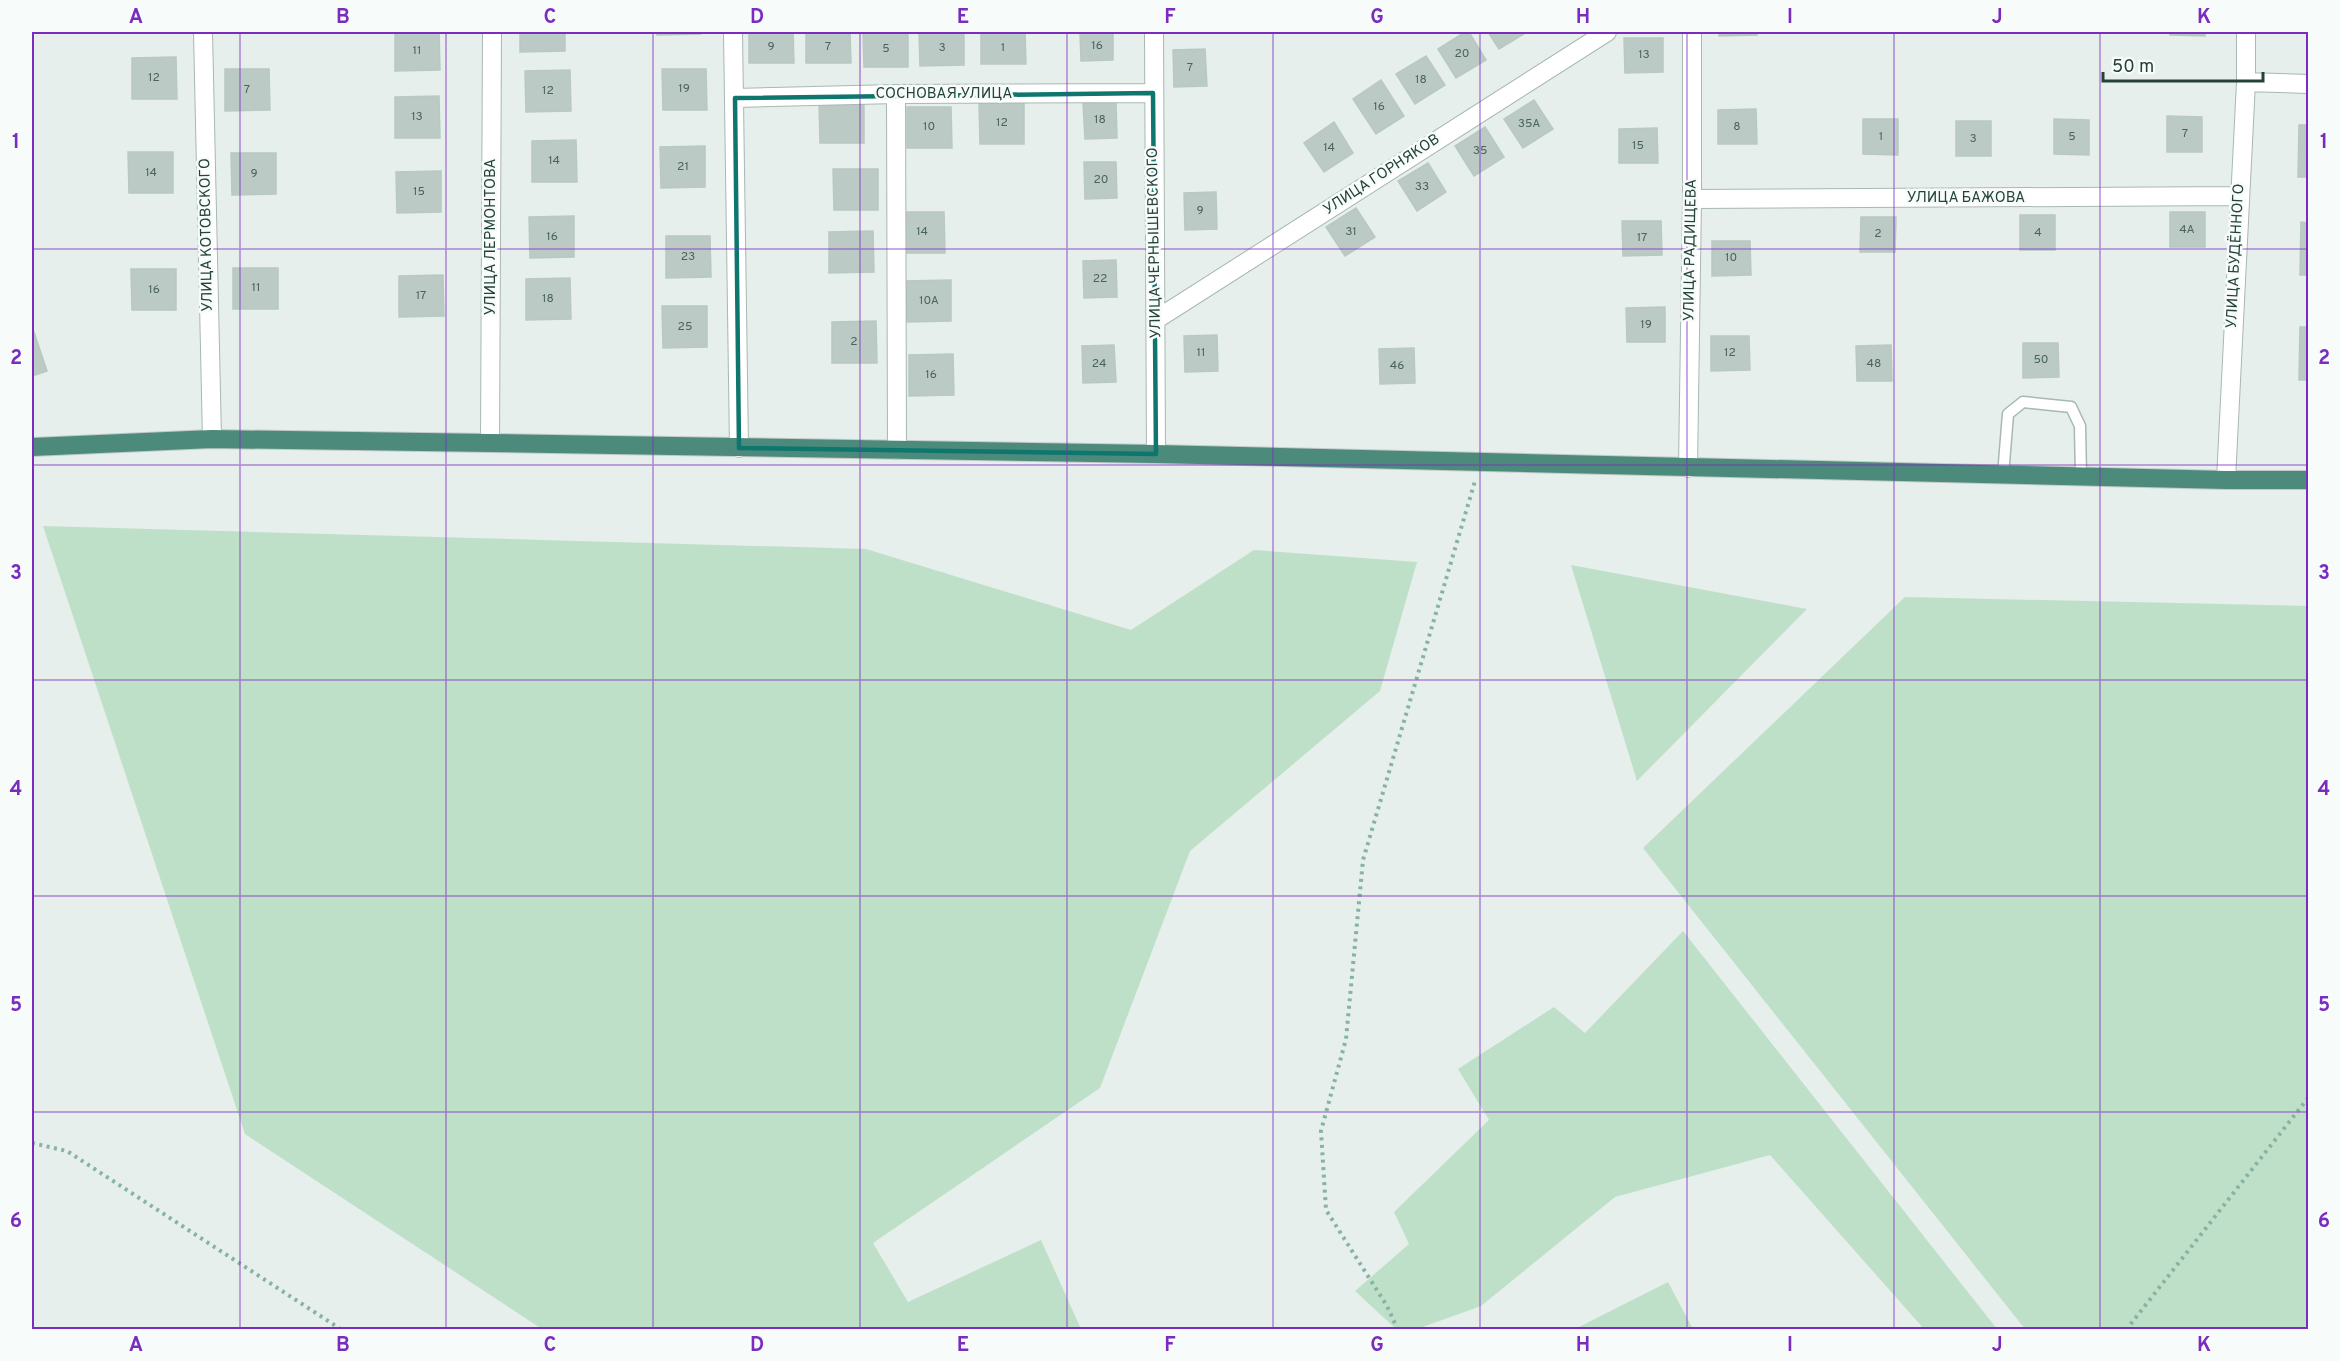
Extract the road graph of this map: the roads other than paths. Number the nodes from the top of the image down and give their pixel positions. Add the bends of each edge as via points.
1 (203, 32) edge
2 (492, 32) edge
3 (733, 32) edge
4 (1154, 32) edge
5 (1607, 32) edge
6 (1692, 32) edge
7 (2246, 32) edge
8 (2246, 82) junction
9 (2308, 84) edge
10 (1153, 93) junction
11 (896, 94) junction
12 (735, 98) junction
13 (2239, 196) junction
14 (1692, 199) junction
15 (1157, 319) junction
16 (212, 439) junction
17 (490, 443) junction
18 (32, 447) edge
19 (739, 448) junction
20 (897, 450) junction
21 (1156, 454) junction
22 (1688, 468) junction
23 (2003, 475) junction
24 (2081, 477) junction
25 (2226, 480) junction
26 (2308, 480) edge

1 - 16 street, УЛИЦА КОТОВСКОГО
2 - 17 street, УЛИЦА ЛЕРМОНТОВА
3 - 12 street
4 - 10 street, УЛИЦА ЧЕРНЫШЕВСКОГО
5 - 15 street, УЛИЦА ГОРНЯКОВ
6 - 14 street, УЛИЦА РАДИЩЕВА
7 - 8 street, УЛИЦА БУДЁННОГО
8 - 9 street
8 - 13 street, УЛИЦА БУДЁННОГО
10 - 11 street, СОСНОВАЯ УЛИЦА
10 - 15 street, УЛИЦА ЧЕРНЫШЕВСКОГО
11 - 12 street, СОСНОВАЯ УЛИЦА
11 - 20 street
12 - 19 street
13 - 14 street, УЛИЦА БАЖОВА
13 - 25 street, УЛИЦА БУДЁННОГО
14 - 22 street, УЛИЦА РАДИЩЕВА
15 - 21 street, УЛИЦА ЧЕРНЫШЕВСКОГО
16 - 17 highway
16 - 18 highway
17 - 19 highway
19 - 20 highway
20 - 21 highway
21 - 22 highway
22 - 23 highway
23 - 24 highway
23 - 24 lane via 2008,414 2023,402 2071,407 2080,426
24 - 25 highway
25 - 26 highway

